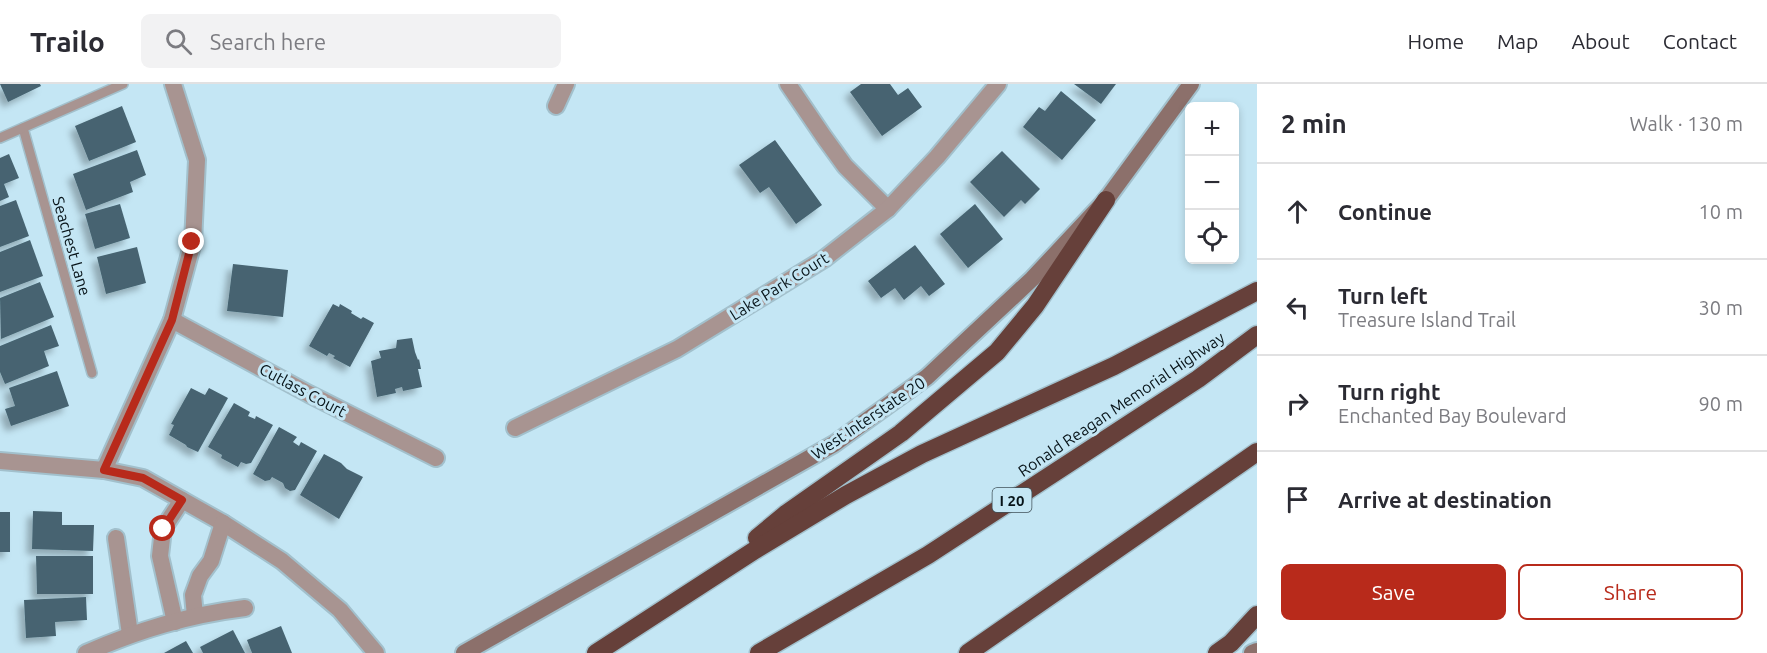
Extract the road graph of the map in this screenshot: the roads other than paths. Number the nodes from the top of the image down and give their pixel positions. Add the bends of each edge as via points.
1 (123, 84) edge
2 (173, 84) edge
3 (566, 84) edge
4 (788, 84) edge
5 (998, 84) edge
6 (1191, 84) edge
7 (556, 106) dead end
8 (23, 128) junction
9 (0, 138) edge
10 (1106, 200) junction
11 (888, 209) junction
12 (1257, 291) edge
13 (172, 320) junction
14 (1257, 335) edge
15 (92, 373) dead end
16 (515, 428) dead end
17 (1257, 452) edge
18 (436, 458) dead end
19 (0, 461) edge
20 (104, 470) junction
21 (182, 500) junction
22 (223, 523) junction
23 (116, 538) dead end
24 (676, 602) junction
25 (245, 608) dead end
26 (1257, 615) edge
27 (195, 616) junction
28 (175, 622) junction
29 (130, 634) junction
30 (1257, 651) edge
31 (86, 653) edge
32 (376, 653) edge
33 (464, 653) edge
34 (596, 653) edge
35 (759, 653) edge
36 (968, 653) edge
37 (1217, 653) edge
38 (1252, 653) edge

1 - 8 lane
2 - 13 street via 197,160 192,242
3 - 7 street
4 - 11 street via 845,166
5 - 11 street, Lake Park Court via 938,157
6 - 10 main road, West Interstate 20
8 - 9 lane
8 - 15 lane, Seachest Lane
10 - 24 highway via 1035,306 997,352 901,433 787,513
10 - 33 main road, West Interstate 20 via 1032,279 927,377 834,444
11 - 16 street, Lake Park Court via 824,259 677,349
12 - 24 highway via 1114,366 922,454 846,495
13 - 18 street, Cutlass Court
13 - 20 street
14 - 35 highway, Ronald Reagan Memorial Highway / I 20 via 1198,379 928,555
17 - 36 highway
19 - 20 street
20 - 21 street via 143,478
21 - 22 street
21 - 28 street via 163,529 160,556
22 - 27 street via 211,561 193,595
22 - 32 street via 282,561 340,610
23 - 29 street
24 - 34 highway
25 - 27 street
26 - 37 highway
27 - 28 street
28 - 29 street
29 - 31 street
30 - 38 main road

